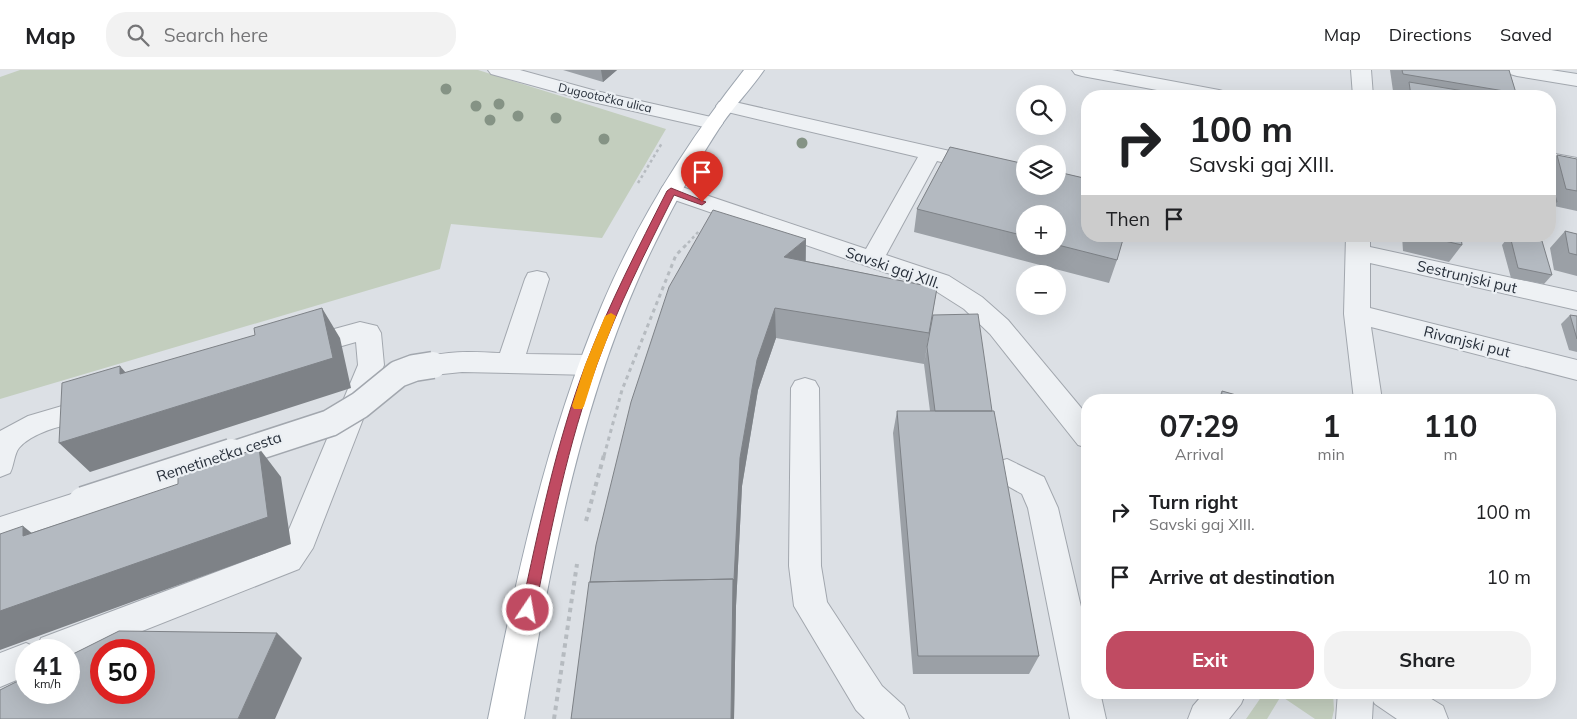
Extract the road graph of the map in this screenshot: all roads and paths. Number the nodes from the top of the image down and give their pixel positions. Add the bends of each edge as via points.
1 (498, 70) edge
2 (754, 70) edge
3 (1082, 70) edge
4 (1361, 70) edge
5 (1517, 70) edge
6 (1577, 80) edge
7 (1187, 90) edge
8 (1363, 90) edge
9 (726, 106) junction
10 (713, 123) junction
11 (932, 152) junction
12 (1556, 160) edge
13 (1577, 164) edge
14 (1016, 173) edge
15 (671, 191) junction
16 (704, 226) edge
17 (1358, 244) edge
18 (872, 260) junction
19 (537, 279) dead end
20 (1577, 301) edge
21 (1357, 314) junction
22 (274, 356) edge
23 (510, 362) junction
24 (591, 365) junction
25 (1577, 370) edge
26 (805, 388) dead end
27 (1367, 394) edge
28 (121, 400) edge
29 (351, 414) junction
30 (1081, 428) edge
31 (3, 455) edge
32 (1007, 471) edge
33 (85, 501) junction
34 (584, 528) dead end
35 (0, 530) edge
36 (578, 556) dead end
37 (80, 640) edge
38 (15, 664) edge
39 (0, 670) edge
40 (1081, 686) edge
41 (1084, 699) edge
42 (1223, 699) edge
43 (1355, 699) edge
44 (1398, 699) edge
45 (506, 719) edge
46 (554, 719) edge
47 (891, 719) edge
48 (1088, 719) edge
49 (1206, 719) edge
50 (1354, 719) edge
51 (1430, 719) edge

1 - 10 street, Dugootočka ulica via 593,96
2 - 9 main road
3 - 7 street
4 - 8 street
5 - 6 street
9 - 10 main road
9 - 11 street
10 - 15 main road
11 - 14 street
11 - 18 street
12 - 13 street
15 - 18 street, Savski gaj XIII.
15 - 24 main road via 634,261
16 - 34 path via 676,255 622,390
17 - 20 street, Sestrunjski put
17 - 21 street
18 - 30 street, Savski gaj XIII. via 940,282 973,303 999,327
19 - 23 street
21 - 25 street, Rivanjski put
21 - 27 street
22 - 29 street via 360,331 368,333 371,364
23 - 24 street
23 - 33 street, bridge via 462,362 414,368 398,374 360,405 330,423
24 - 45 main road via 551,498
26 - 47 street via 805,566 811,606 869,698
28 - 31 street via 39,424 10,439
29 - 33 street, Remetinečka cesta
29 - 37 street via 297,548 288,560
32 - 40 street via 1033,486 1043,508
33 - 35 street, Remetinečka cesta
36 - 46 path
38 - 39 street
41 - 48 street
42 - 49 street
43 - 50 street
44 - 51 street

